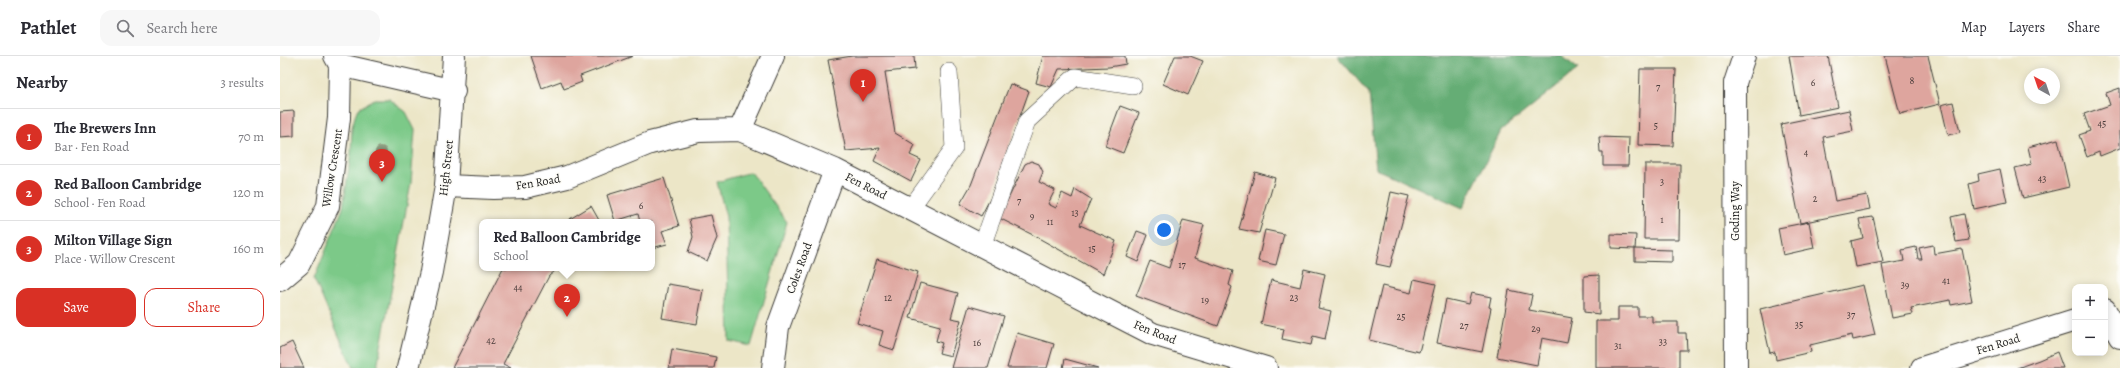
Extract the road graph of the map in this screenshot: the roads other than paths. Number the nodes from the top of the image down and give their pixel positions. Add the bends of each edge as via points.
1 (454, 56) edge
2 (773, 56) edge
3 (1744, 56) edge
4 (337, 60) edge
5 (949, 72) dead end
6 (1133, 86) dead end
7 (454, 91) junction
8 (740, 130) junction
9 (835, 170) junction
10 (446, 186) junction
11 (910, 209) junction
12 (982, 246) junction
13 (280, 280) edge
14 (2120, 306) edge
15 (2108, 309) edge
16 (2108, 315) edge
17 (2072, 321) edge
18 (2120, 337) edge
19 (408, 368) edge
20 (773, 368) edge
21 (1266, 368) edge
22 (1736, 368) edge
23 (1922, 368) edge

1 - 7 street, High Street
2 - 8 street
3 - 22 street, Goding Way via 1735,83
4 - 7 street
4 - 13 street, Willow Crescent via 339,118 328,206 299,264
5 - 11 lane via 954,148
6 - 12 lane via 1075,77 1028,121
7 - 10 street, High Street
8 - 9 street, Fen Road
8 - 10 street, Fen Road via 698,132 650,143 567,177 525,186
9 - 11 street, Fen Road
9 - 20 street, Coles Road via 778,327
10 - 19 street, High Street via 431,272
11 - 12 street, Fen Road
12 - 21 street, Fen Road via 1153,334
14 - 15 street
16 - 18 street
17 - 23 street, Fen Road

